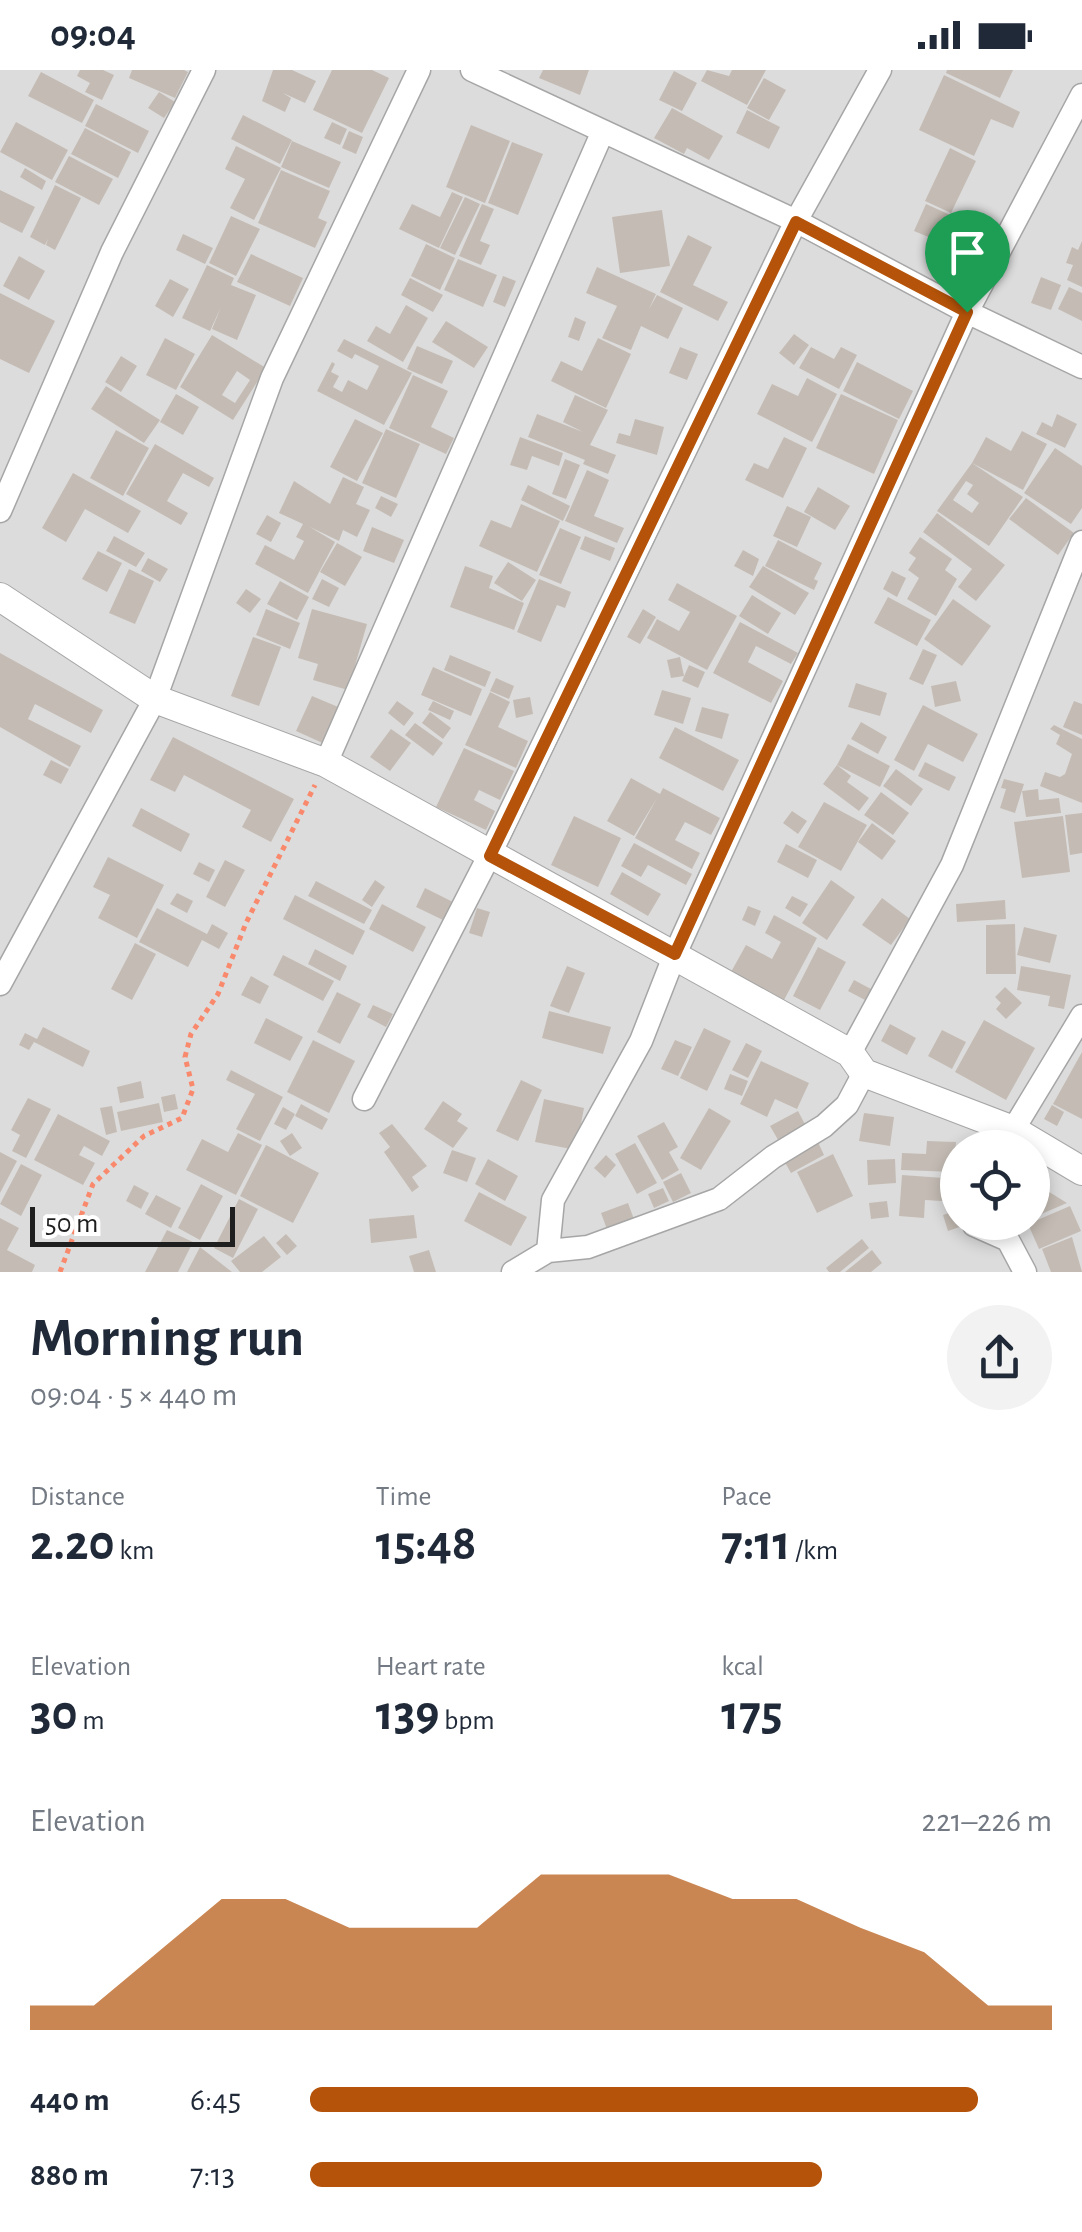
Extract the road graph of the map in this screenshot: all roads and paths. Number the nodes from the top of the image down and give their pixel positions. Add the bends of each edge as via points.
1 (204, 70) edge
2 (419, 70) edge
3 (472, 70) edge
4 (880, 70) edge
5 (1082, 95) edge
6 (603, 132) junction
7 (796, 222) junction
8 (967, 312) junction
9 (1082, 367) edge
10 (0, 511) edge
11 (1082, 542) edge
12 (0, 596) edge
13 (155, 699) junction
14 (326, 763) junction
15 (490, 856) junction
16 (675, 954) junction
17 (0, 984) edge
18 (1082, 1016) edge
19 (1076, 1040) edge
20 (857, 1063) junction
21 (364, 1099) dead end
22 (1013, 1130) joint
23 (1050, 1152) edge
24 (1082, 1171) edge
25 (1008, 1240) edge
26 (548, 1251) junction
27 (60, 1272) edge
28 (513, 1272) edge
29 (1024, 1272) edge

1 - 10 street via 112,252
2 - 13 street via 272,378
3 - 6 street
4 - 7 street
5 - 8 street
6 - 7 street
6 - 14 street
7 - 8 street
7 - 15 street
8 - 9 street
8 - 16 street
11 - 20 street via 952,864
12 - 13 street
13 - 14 street
13 - 17 street
14 - 15 street
14 - 27 path via 218,994 191,1034 186,1056 193,1089 182,1118 144,1136 93,1184
15 - 16 street
15 - 21 street
16 - 20 street
16 - 26 street via 641,1042 553,1200
18 - 19 street
19 - 22 street
20 - 22 street
20 - 26 street via 847,1105 719,1199 588,1247
23 - 24 street
25 - 29 street
26 - 28 street

